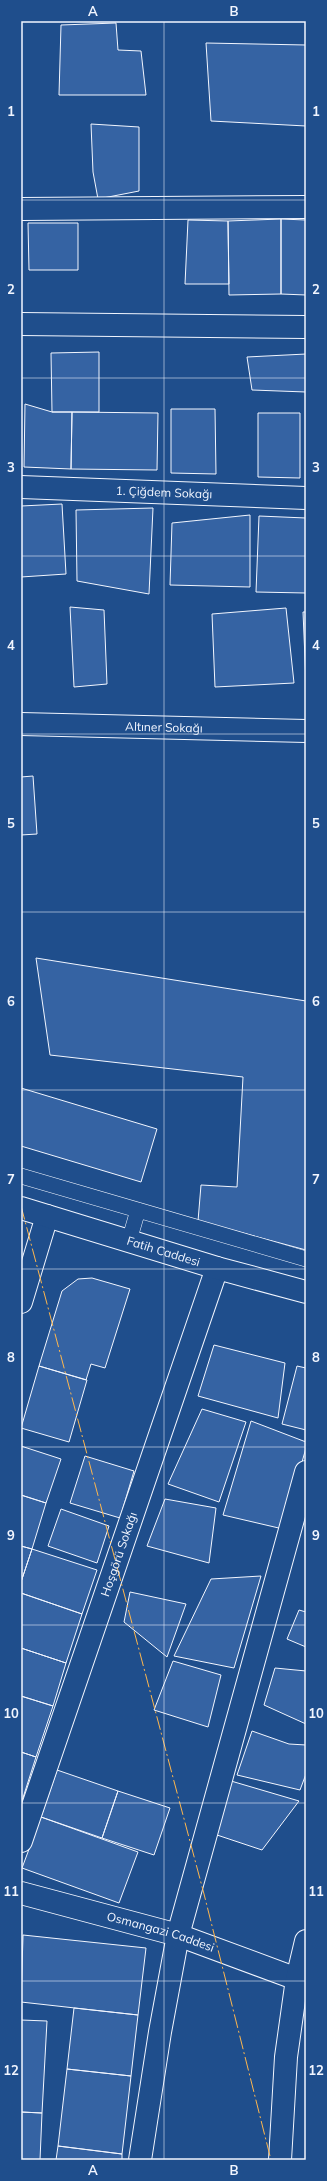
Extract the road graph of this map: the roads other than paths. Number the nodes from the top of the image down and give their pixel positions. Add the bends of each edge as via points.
1 (306, 207) edge
2 (21, 209) edge
3 (21, 324) edge
4 (306, 327) edge
5 (21, 487) edge
6 (306, 498) edge
7 (21, 724) edge
8 (306, 730) edge
9 (21, 1176) edge
10 (21, 1208) edge
11 (138, 1210) junction
12 (47, 1216) junction
13 (129, 1241) junction
14 (306, 1259) edge
15 (217, 1268) junction
16 (306, 1292) edge
17 (21, 1302) edge
18 (306, 1472) edge
19 (21, 1841) edge
20 (21, 1893) edge
21 (178, 1935) junction
22 (306, 1941) edge
23 (298, 1978) junction
24 (140, 2160) edge
25 (280, 2160) edge

1 - 2 street
3 - 4 street
5 - 6 street, 1. Çiğdem Sokağı
7 - 8 street, Altıner Sokağı
9 - 11 lane
10 - 12 street, Fatih Caddesi
11 - 13 lane
11 - 14 lane
12 - 13 street, Fatih Caddesi
12 - 17 street
13 - 15 street, Fatih Caddesi
15 - 16 street, Fatih Caddesi
15 - 19 street, Hoşgörü Sokağı
18 - 21 street
20 - 21 street, Osmangazi Caddesi
21 - 23 street, Osmangazi Caddesi
21 - 24 street
22 - 23 street
23 - 25 street via 286,2057

